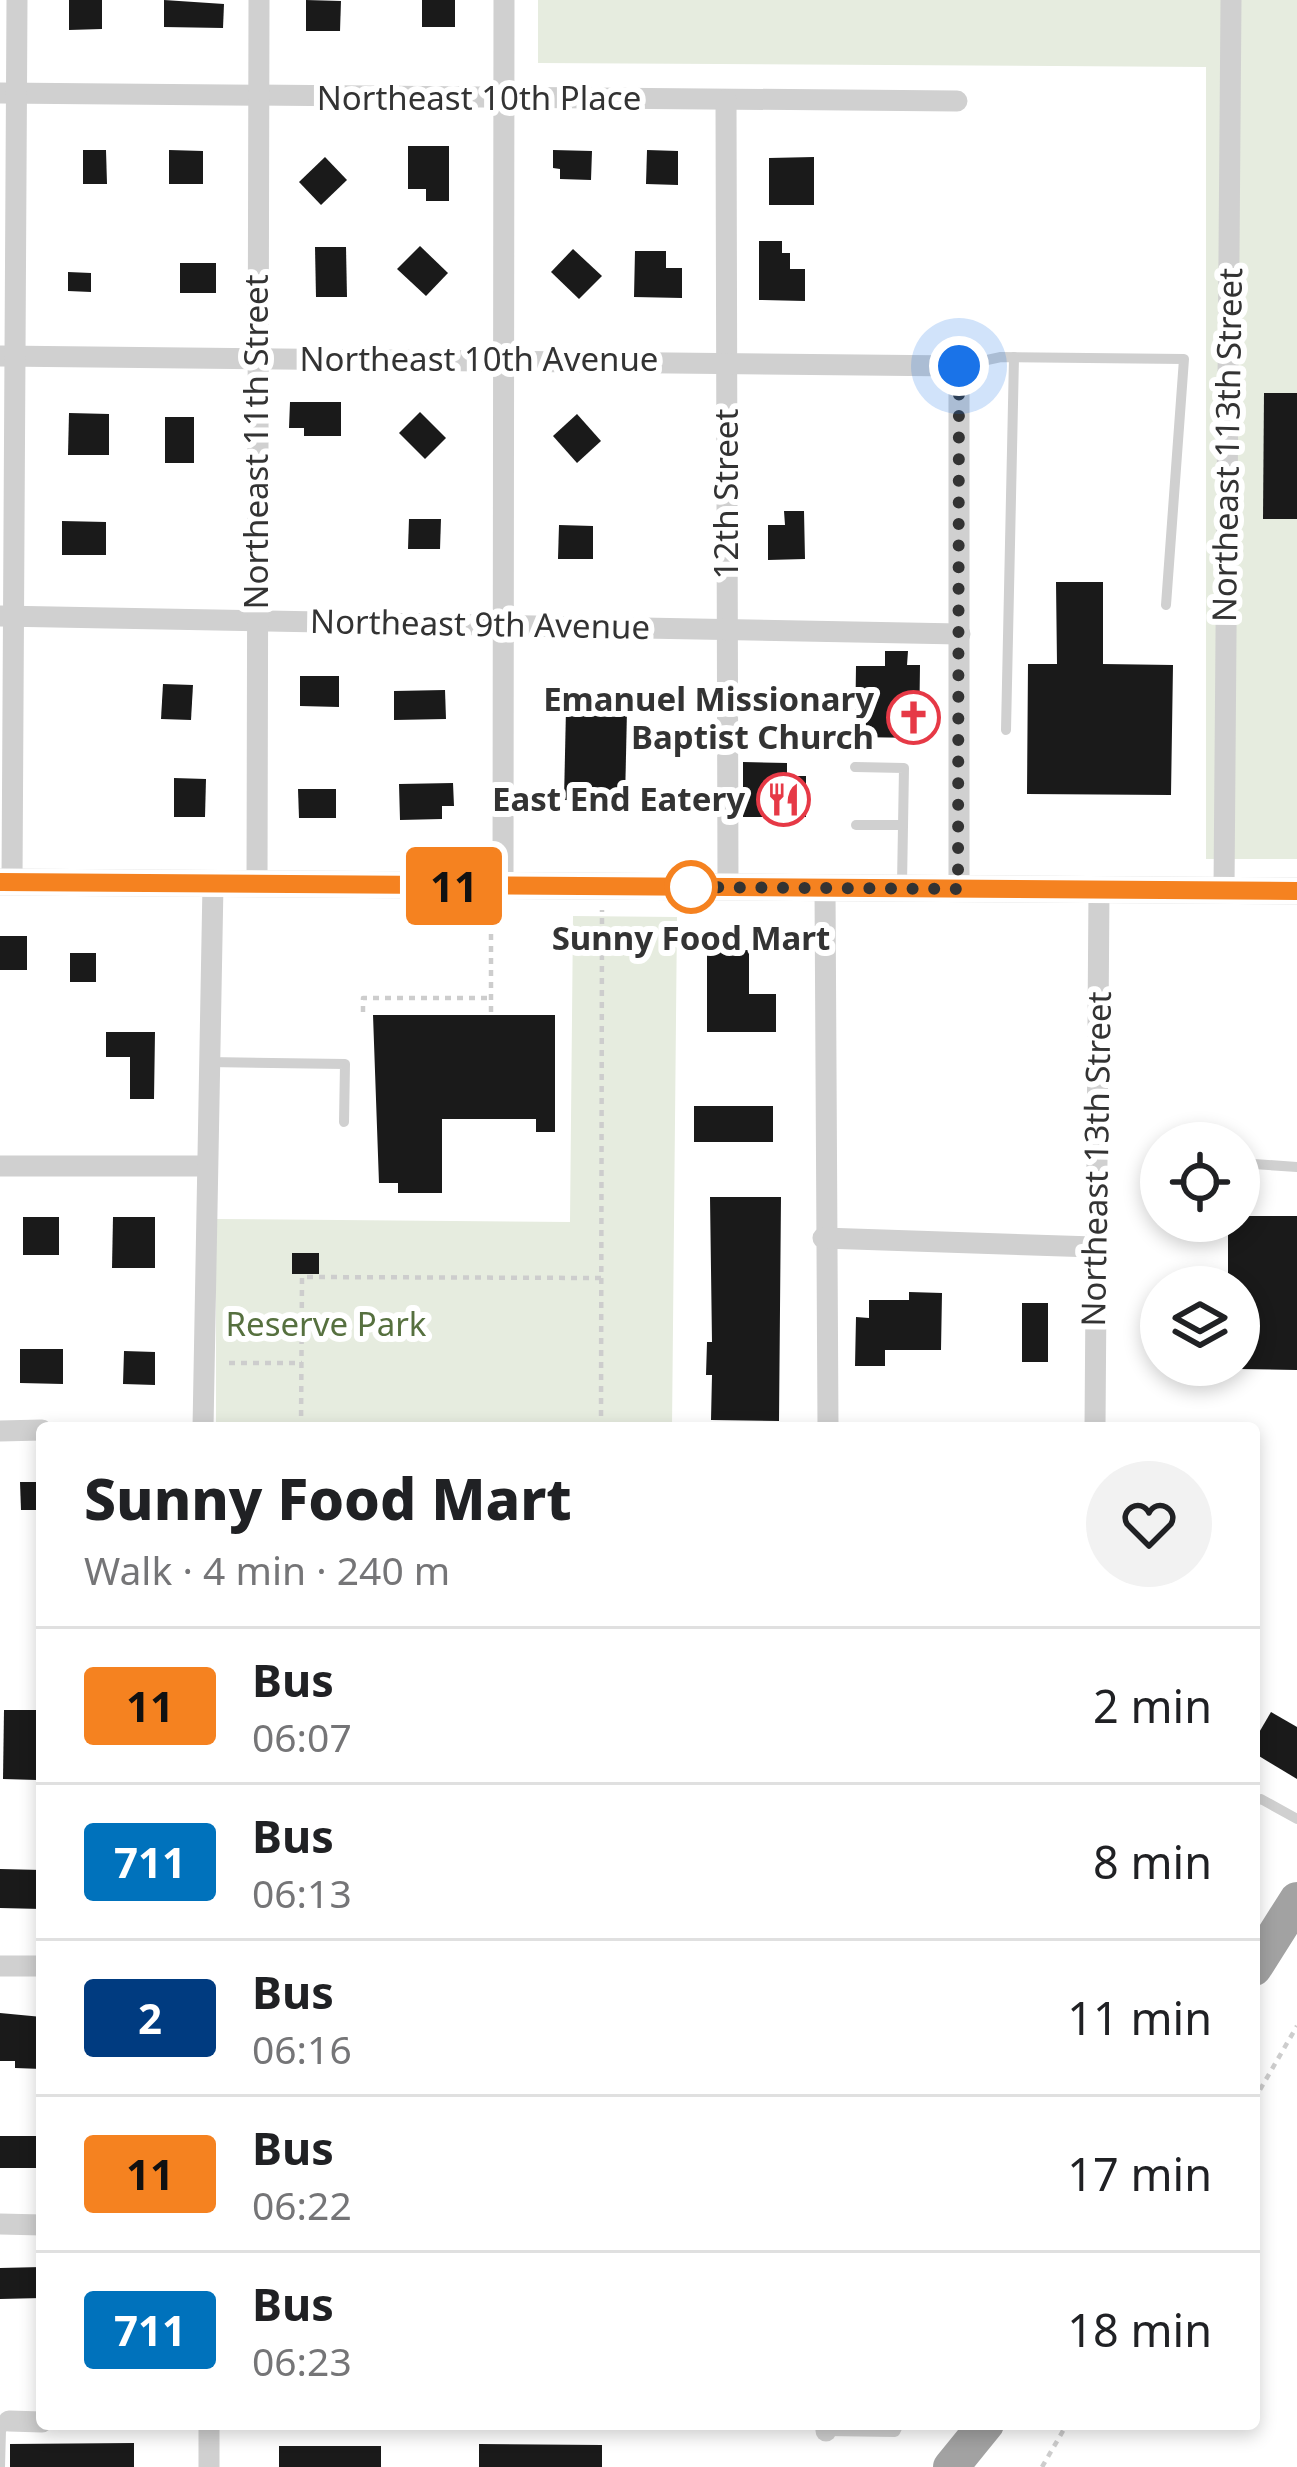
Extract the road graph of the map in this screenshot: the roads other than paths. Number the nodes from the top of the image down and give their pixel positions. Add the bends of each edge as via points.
1 (16, 0) edge
2 (259, 0) edge
3 (504, 0) edge
4 (1231, 0) edge
5 (7, 93) edge
6 (257, 97) junction
7 (502, 97) junction
8 (726, 100) junction
9 (957, 101) dead end
10 (7, 356) edge
11 (501, 357) junction
12 (1014, 357) junction
13 (255, 358) junction
14 (725, 360) junction
15 (959, 366) junction
16 (1166, 604) dead end
17 (6, 616) edge
18 (256, 620) junction
19 (502, 625) junction
20 (726, 627) junction
21 (960, 634) junction
22 (1006, 730) dead end
23 (855, 767) dead end
24 (856, 825) dead end
25 (903, 825) junction
26 (6, 882) edge
27 (213, 884) junction
28 (257, 885) junction
29 (728, 888) junction
30 (825, 889) junction
31 (902, 889) junction
32 (958, 889) junction
33 (1099, 890) junction
34 (1224, 890) junction
35 (1297, 891) edge
36 (497, 898) junction
37 (208, 1062) junction
38 (344, 1122) dead end
39 (1260, 1164) edge
40 (0, 1166) edge
41 (205, 1166) junction
42 (1297, 1167) edge
43 (823, 1238) junction
44 (1094, 1247) junction
45 (203, 1422) edge
46 (827, 1422) edge
47 (1095, 1422) edge
48 (0, 1430) edge
49 (36, 1430) edge
50 (1260, 1799) edge
51 (1297, 1819) edge
52 (1297, 1900) edge
53 (1260, 1965) edge
54 (0, 1966) edge
55 (36, 1966) edge
56 (0, 2224) edge
57 (36, 2224) edge
58 (9, 2421) joint
59 (36, 2422) edge
60 (209, 2430) edge
61 (0, 2467) edge
62 (209, 2467) edge

1 - 5 street
2 - 6 street, Northeast 11th Street
3 - 7 street
4 - 34 street, Northeast 113th Street
5 - 6 street, Northeast 10th Place
5 - 10 street
6 - 7 street, Northeast 10th Place
6 - 13 street, Northeast 11th Street
7 - 8 street, Northeast 10th Place
7 - 11 street
8 - 9 street, Northeast 10th Place
8 - 14 street, 12th Street
10 - 13 street, Northeast 10th Avenue
10 - 17 street
11 - 13 street, Northeast 10th Avenue
11 - 14 street, Northeast 10th Avenue
11 - 19 street
12 - 15 lane
12 - 16 lane via 1184,359
12 - 22 lane
13 - 18 street, Northeast 11th Street
14 - 15 street, Northeast 10th Avenue
14 - 20 street, 12th Street
15 - 21 street
17 - 18 street, Northeast 9th Avenue
17 - 26 street
18 - 19 street, Northeast 9th Avenue
18 - 28 street, Northeast 11th Street
19 - 20 street, Northeast 9th Avenue
19 - 36 street
20 - 21 street, Northeast 9th Avenue
20 - 29 street, 12th Street
21 - 32 street
23 - 25 lane via 904,768
24 - 25 lane
25 - 31 lane
26 - 27 street
27 - 28 street
27 - 37 street
28 - 36 street
29 - 30 street
29 - 36 street
30 - 31 street
30 - 43 street
31 - 32 street
32 - 33 street
33 - 34 street
33 - 44 street, Northeast 13th Street
34 - 35 street
37 - 38 lane via 344,1064
37 - 41 street
39 - 42 lane
40 - 41 street
41 - 45 street
43 - 44 street
43 - 46 street
44 - 47 street, Northeast 13th Street
48 - 49 street
50 - 51 lane
52 - 53 highway
54 - 55 street
56 - 57 street
58 - 59 street
58 - 61 lane via 1,2430
60 - 62 street

